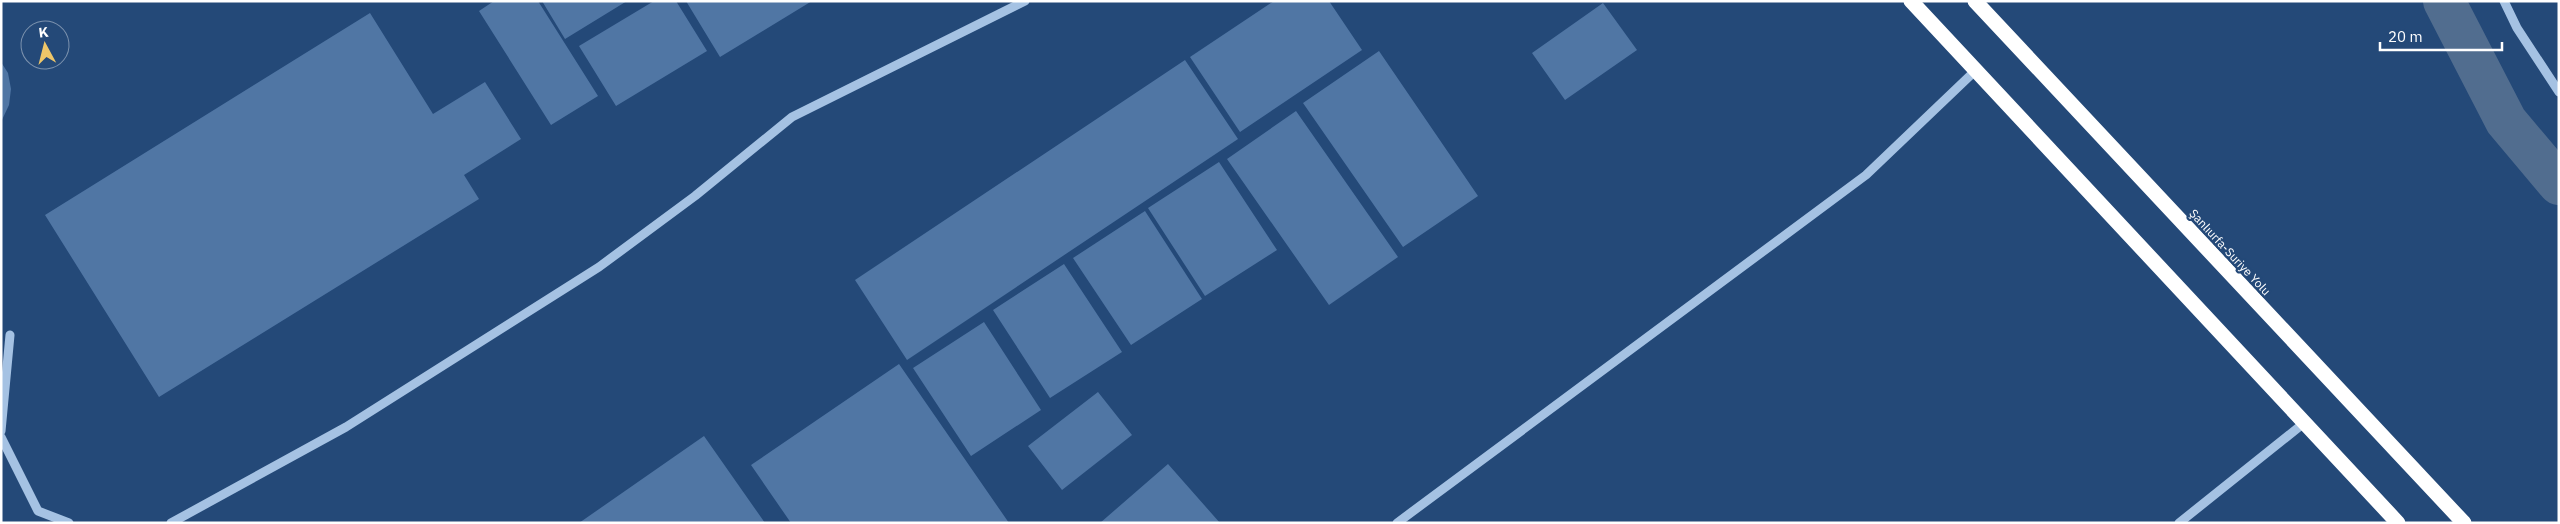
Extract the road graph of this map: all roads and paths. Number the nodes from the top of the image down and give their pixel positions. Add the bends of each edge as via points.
1 (1025, 1) edge
2 (1911, 1) edge
3 (1975, 1) edge
4 (2504, 1) edge
5 (1976, 70) junction
6 (2559, 92) edge
7 (10, 335) dead end
8 (2304, 423) junction
9 (1, 431) edge
10 (1, 437) edge
11 (69, 523) edge
12 (171, 523) edge
13 (1397, 523) edge
14 (2179, 523) edge
15 (2398, 523) edge
16 (2464, 523) edge

1 - 12 street via 792,117 695,196 599,267 346,427
2 - 5 highway
3 - 16 highway, Şanlıurfa-Suriye Yolu
4 - 6 street via 2517,28
5 - 8 highway
5 - 13 street via 1866,175
7 - 9 street
8 - 14 street
8 - 15 highway
10 - 11 street via 38,511

